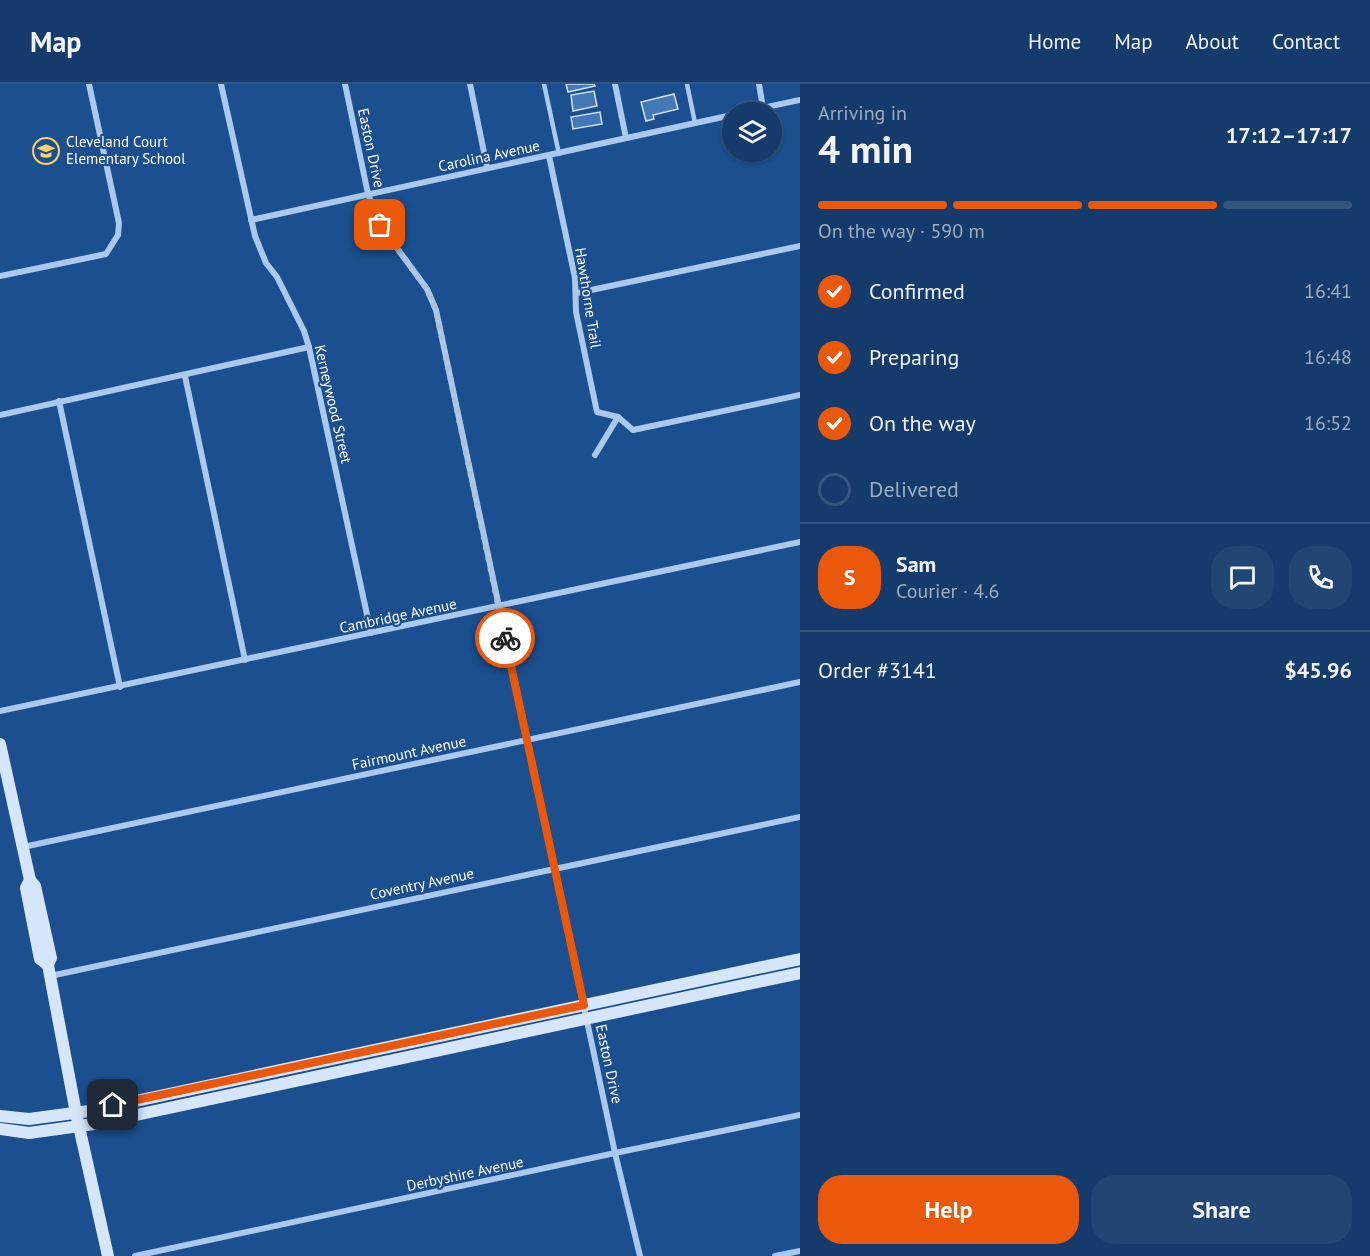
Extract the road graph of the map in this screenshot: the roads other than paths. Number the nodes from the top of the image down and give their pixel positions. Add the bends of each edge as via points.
1 (89, 84) edge
2 (221, 84) edge
3 (345, 84) edge
4 (470, 84) edge
5 (544, 84) edge
6 (615, 84) edge
7 (687, 84) edge
8 (759, 84) edge
9 (800, 100) edge
10 (762, 102) edge
11 (782, 104) edge
12 (722, 117) edge
13 (695, 123) junction
14 (626, 138) junction
15 (559, 154) junction
16 (549, 156) junction
17 (487, 167) junction
18 (368, 195) junction
19 (251, 220) junction
20 (800, 246) edge
21 (0, 276) edge
22 (577, 293) junction
23 (309, 347) junction
24 (185, 376) junction
25 (800, 395) edge
26 (59, 401) junction
27 (0, 414) edge
28 (618, 417) junction
29 (595, 455) dead end
30 (800, 542) edge
31 (499, 607) junction
32 (371, 633) junction
33 (245, 660) junction
34 (800, 682) edge
35 (120, 687) junction
36 (0, 711) edge
37 (527, 739) junction
38 (0, 744) edge
39 (800, 817) edge
40 (22, 847) junction
41 (554, 868) junction
42 (800, 959) edge
43 (49, 970) junction
44 (800, 973) edge
45 (584, 1005) junction
46 (586, 1017) junction
47 (331, 1059) junction
48 (333, 1072) junction
49 (76, 1113) junction
50 (800, 1115) edge
51 (0, 1116) edge
52 (79, 1126) junction
53 (0, 1129) edge
54 (615, 1153) junction
55 (800, 1251) edge
56 (108, 1256) edge
57 (135, 1256) edge
58 (640, 1256) edge
59 (775, 1256) edge

1 - 21 street via 119,223 118,235 106,254
2 - 19 street, Kerneywood Street
3 - 18 street, Easton Drive
4 - 17 street
5 - 15 lane
6 - 14 street
7 - 13 lane
8 - 10 street
9 - 11 street
12 - 13 street, Carolina Avenue
13 - 14 street, Carolina Avenue
14 - 15 street, Carolina Avenue
15 - 16 street, Carolina Avenue
16 - 17 street, Carolina Avenue
16 - 22 street, Hawthorne Trail
17 - 18 street, Carolina Avenue
18 - 19 street, Carolina Avenue
18 - 31 street, Easton Drive via 380,225 427,289 436,310
19 - 23 street, Kerneywood Street via 260,250
20 - 22 street
22 - 28 street, Hawthorne Trail via 576,312 597,412
23 - 24 street
23 - 32 street, Kerneywood Street
24 - 26 street
24 - 33 street
25 - 28 street, Hawthorne Trail via 633,430
26 - 27 street
26 - 35 street
28 - 29 street
30 - 31 street, Cambridge Avenue
31 - 32 street, Cambridge Avenue
31 - 37 street, Easton Drive
32 - 33 street, Cambridge Avenue
33 - 35 street, Cambridge Avenue
34 - 37 street, Fairmount Avenue
35 - 36 street, Cambridge Avenue
37 - 40 street, Fairmount Avenue
37 - 41 street, Easton Drive
38 - 40 street
39 - 41 street, Coventry Avenue
40 - 43 street via 51,958
41 - 43 street, Coventry Avenue
41 - 45 street, Easton Drive
42 - 45 street
43 - 49 street
44 - 46 street
45 - 46 street, Easton Drive
45 - 47 street
46 - 48 street
46 - 54 street, Easton Drive
47 - 48 street
47 - 49 street
48 - 52 street
49 - 51 street via 29,1119
49 - 52 street
50 - 54 street, Derbyshire Avenue
52 - 53 street via 29,1133
52 - 56 street
54 - 57 street, Derbyshire Avenue
54 - 58 street, Easton Drive
55 - 59 street

